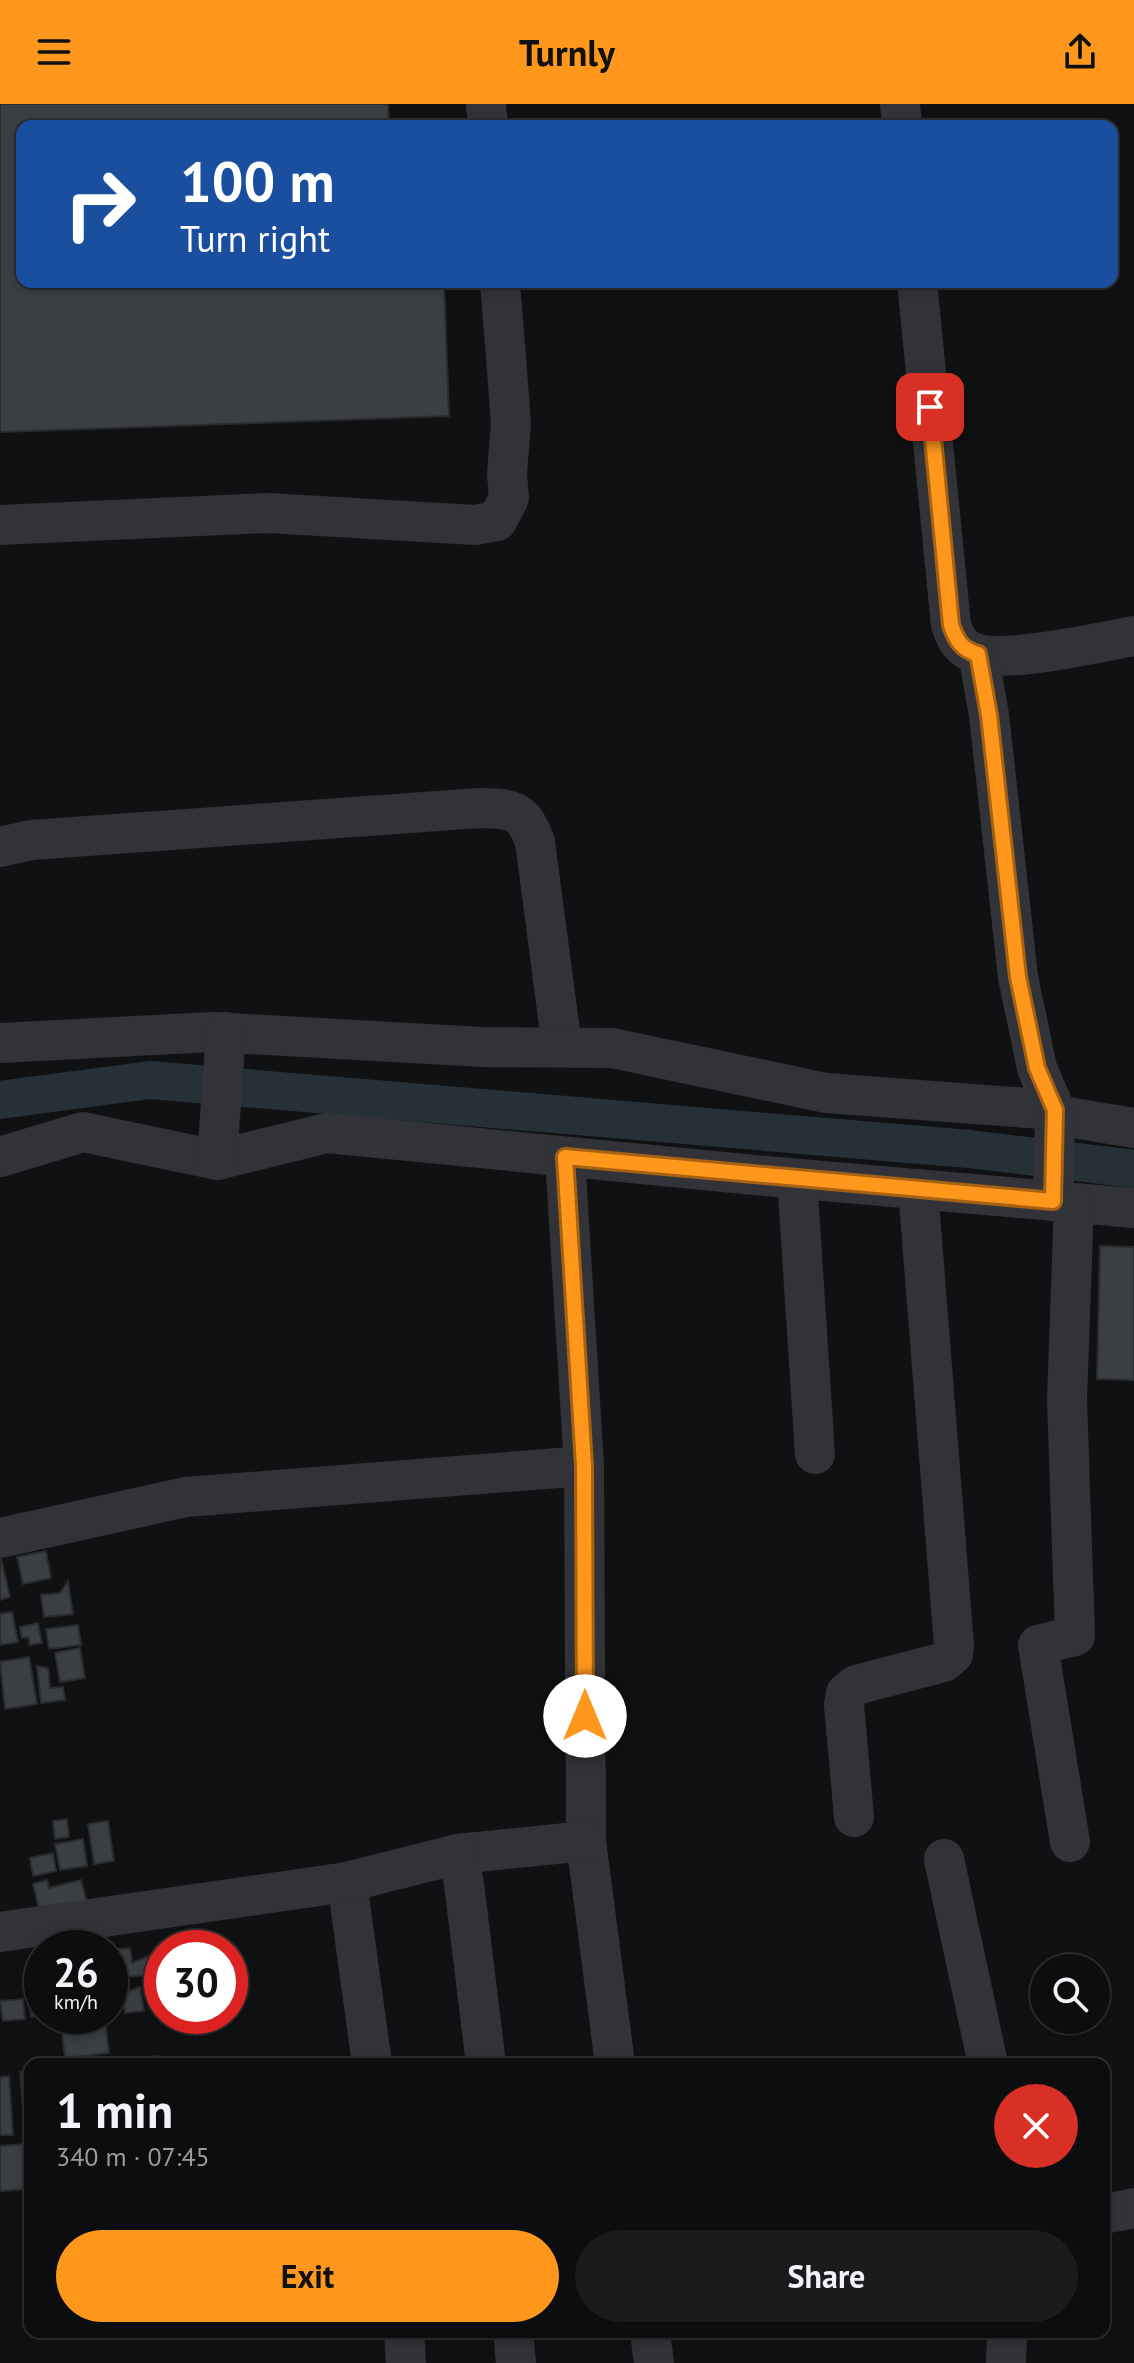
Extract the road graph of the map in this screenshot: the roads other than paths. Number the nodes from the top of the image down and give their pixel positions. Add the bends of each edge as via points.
1 (500, 288) edge
2 (918, 288) edge
3 (0, 525) edge
4 (1134, 636) edge
5 (978, 654) junction
6 (0, 847) edge
7 (226, 1032) junction
8 (0, 1043) edge
9 (562, 1047) junction
10 (1055, 1121) junction
11 (1134, 1128) edge
12 (218, 1147) junction
13 (0, 1157) edge
14 (565, 1157) junction
15 (797, 1179) junction
16 (918, 1189) junction
17 (1060, 1196) junction
18 (1134, 1208) edge
19 (815, 1454) dead end
20 (584, 1466) junction
21 (0, 1538) edge
22 (854, 1817) dead end
23 (586, 1841) junction
24 (1070, 1842) dead end
25 (458, 1854) junction
26 (944, 1859) dead end
27 (347, 1882) junction
28 (0, 1932) edge
29 (371, 2058) edge
30 (485, 2058) edge
31 (614, 2058) edge
32 (987, 2058) edge
33 (1134, 2208) edge
34 (1110, 2213) edge
35 (404, 2338) edge
36 (514, 2338) edge
37 (651, 2338) edge
38 (1007, 2338) edge
39 (406, 2363) edge
40 (516, 2363) edge
41 (654, 2363) edge
42 (1006, 2363) edge

1 - 3 street via 511,422 509,498 497,521 475,525 268,513
2 - 5 street via 951,625 957,642
4 - 5 street via 1019,655
5 - 10 street via 1018,977 1037,1068
6 - 9 street via 47,839 506,809 524,818 535,842
7 - 8 street
7 - 9 street
7 - 12 street
9 - 10 street via 612,1048 826,1093
10 - 11 street
10 - 17 street
12 - 13 street via 83,1132
12 - 14 street via 327,1133
14 - 15 street
14 - 20 street
15 - 16 street
15 - 19 street
16 - 17 street
16 - 22 street via 954,1646 944,1662 856,1685 846,1693
17 - 18 street
17 - 24 street via 1075,1636 1038,1645
20 - 21 street via 186,1497
20 - 23 street
23 - 25 street
23 - 31 street
25 - 27 street
25 - 30 street
26 - 32 street
27 - 28 street
27 - 29 street
33 - 34 street
35 - 39 street
36 - 40 street
37 - 41 street
38 - 42 street

